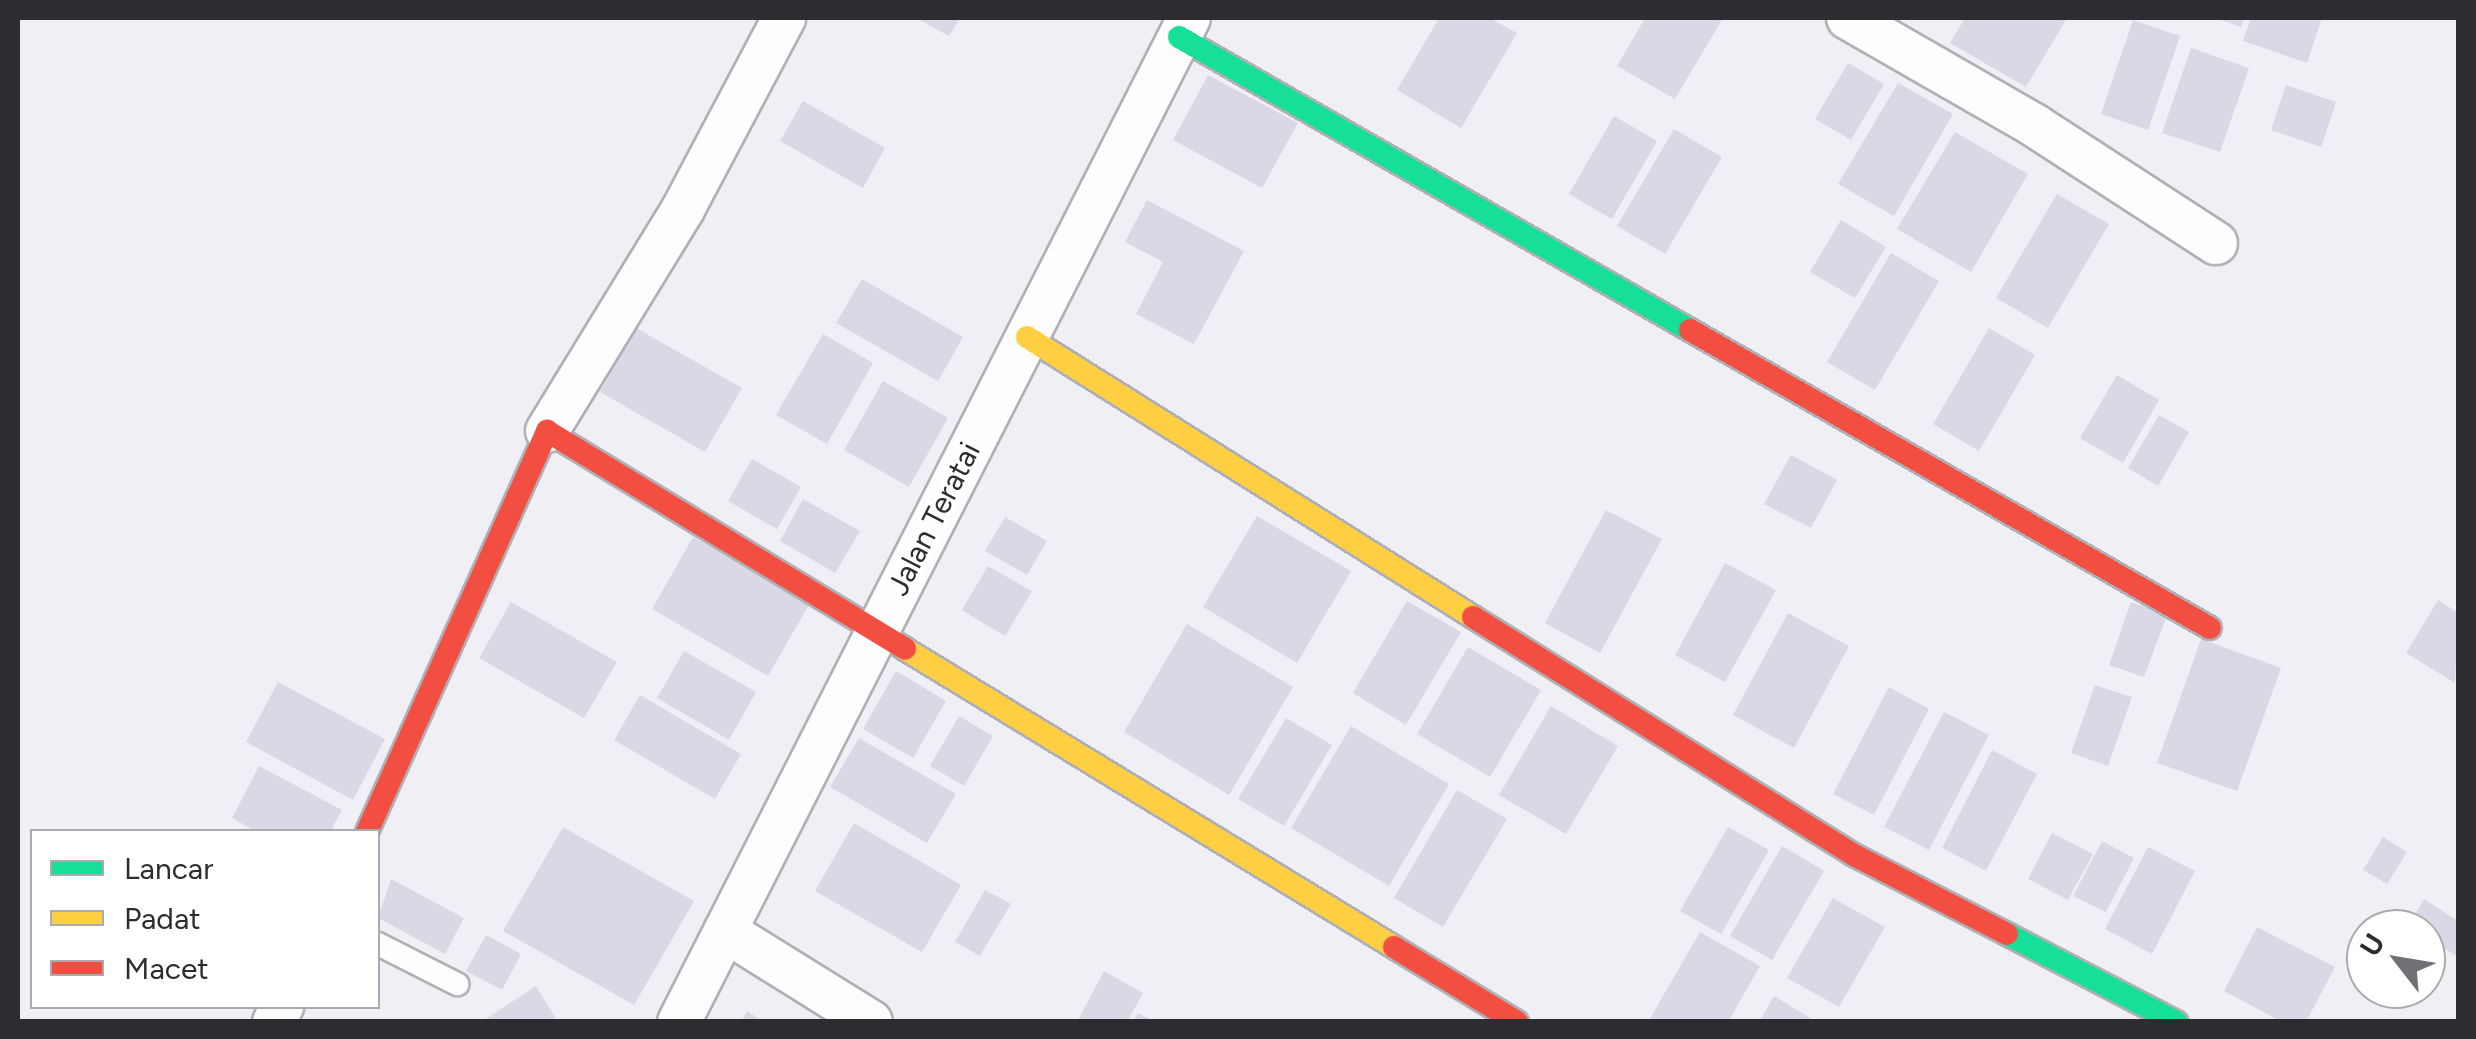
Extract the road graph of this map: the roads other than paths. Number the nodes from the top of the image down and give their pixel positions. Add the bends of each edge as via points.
1 (784, 18) edge
2 (1848, 18) edge
3 (1184, 27) edge
4 (2216, 242) dead end
5 (1027, 337) junction
6 (546, 430) junction
7 (2210, 628) dead end
8 (877, 632) junction
9 (369, 829) edge
10 (725, 930) junction
11 (380, 945) edge
12 (457, 984) dead end
13 (679, 1022) edge
14 (871, 1022) edge
15 (1517, 1022) edge
16 (2176, 1022) edge

1 - 6 street via 684,209
2 - 4 street via 2034,125
3 - 5 street, Jalan Teratai
3 - 7 street
5 - 8 street, Jalan Teratai
5 - 16 street via 1854,854
6 - 8 street
6 - 9 street
8 - 10 street, Jalan Teratai
8 - 15 street
10 - 13 street, Jalan Teratai
10 - 14 street
11 - 12 lane

